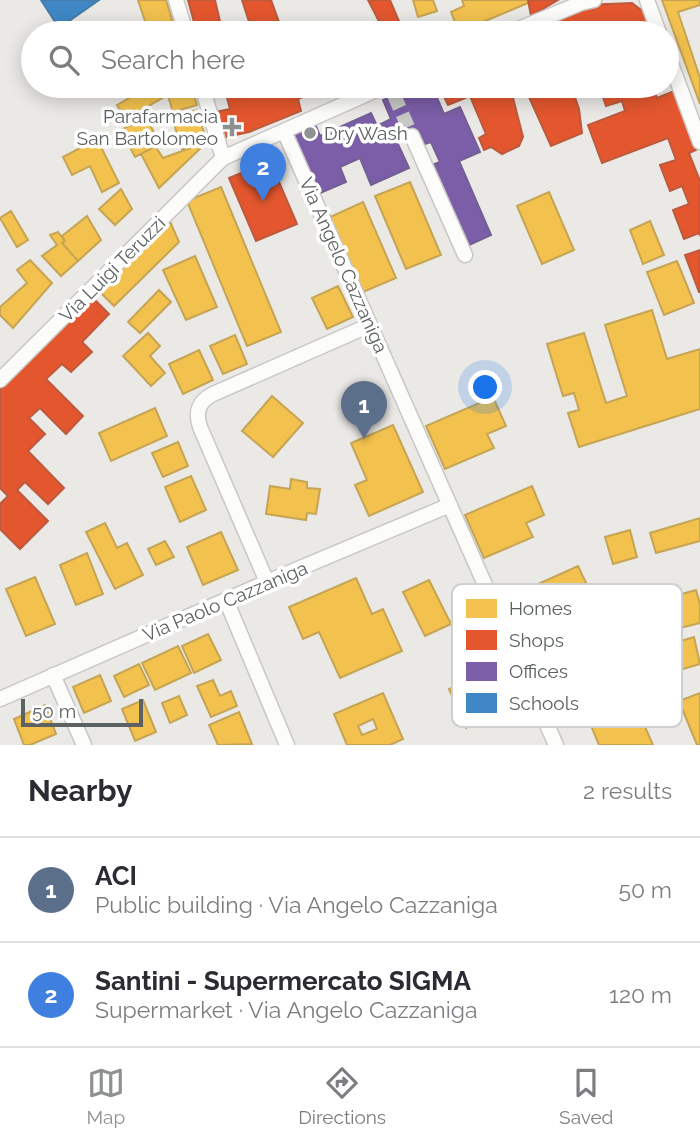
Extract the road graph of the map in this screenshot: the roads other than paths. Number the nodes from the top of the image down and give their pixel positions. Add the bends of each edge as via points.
1 (176, 0) edge
2 (594, 0) edge
3 (647, 0) edge
4 (182, 21) edge
5 (538, 21) edge
6 (655, 21) edge
7 (679, 85) edge
8 (206, 98) edge
9 (367, 98) edge
10 (284, 131) junction
11 (412, 136) tunnel mouth
12 (700, 142) edge
13 (223, 158) junction
14 (465, 255) dead end
15 (370, 325) junction
16 (0, 380) edge
17 (450, 505) junction
18 (267, 582) junction
19 (485, 584) edge
20 (226, 600) junction
21 (53, 675) junction
22 (0, 699) edge
23 (548, 727) edge
24 (83, 745) edge
25 (287, 745) edge
26 (556, 745) edge

1 - 4 street
2 - 5 street
3 - 6 street
7 - 12 street
8 - 13 street
9 - 10 street
10 - 13 street
10 - 15 street, Via Angelo Cazzaniga
11 - 14 street
13 - 16 street, Via Luigi Teruzzi
15 - 17 street, Via Angelo Cazzaniga
15 - 18 street via 213,394 198,408 200,427
17 - 18 street, Via Paolo Cazzaniga
17 - 19 street, Via Angelo Cazzaniga
18 - 20 street, Via Paolo Cazzaniga
20 - 21 street, Via Paolo Cazzaniga
20 - 25 street
21 - 22 street, Via Paolo Cazzaniga
21 - 24 street
23 - 26 street, Via Angelo Cazzaniga

